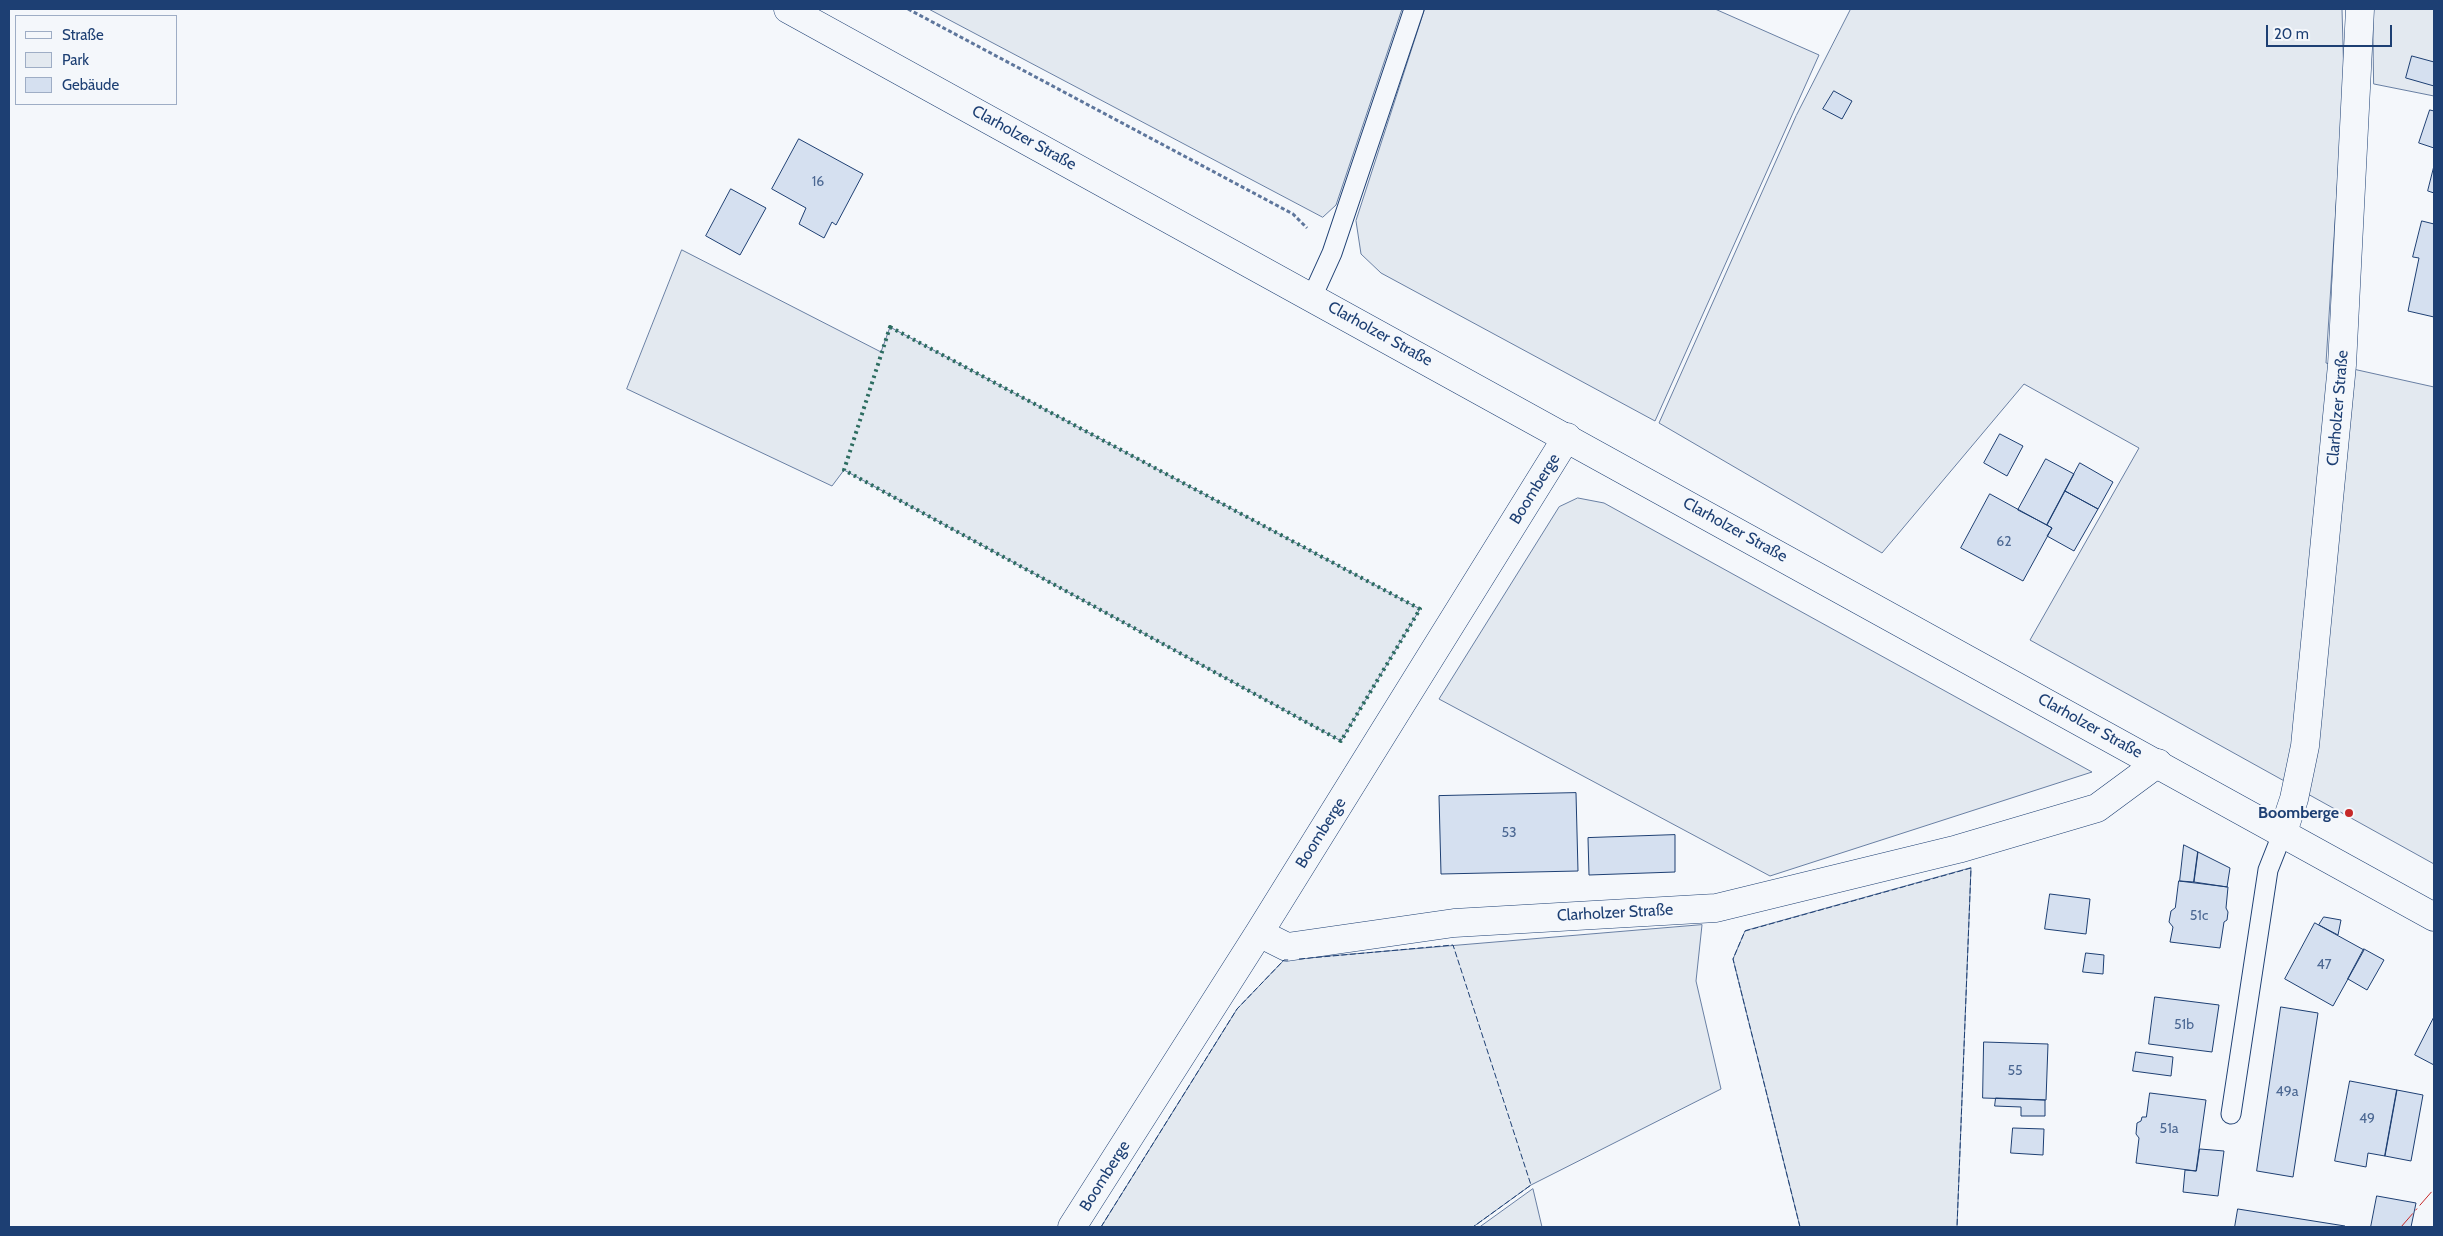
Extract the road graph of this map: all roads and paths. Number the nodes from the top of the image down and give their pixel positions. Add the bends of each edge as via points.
1 (788, 9) edge
2 (908, 9) edge
3 (1414, 9) edge
4 (2360, 9) edge
5 (1332, 253) junction
6 (1312, 297) junction
7 (1567, 437) junction
8 (2158, 763) junction
9 (2283, 832) junction
10 (2434, 917) edge
11 (1259, 933) junction
12 (2231, 1114) dead end
13 (1072, 1227) edge

1 - 6 street, Clarholzer Straße
2 - 5 path via 1292,214
3 - 5 lane, Clarholzer Straße
4 - 9 street, Clarholzer Straße via 2341,374 2305,746
5 - 6 lane, Clarholzer Straße
6 - 7 street, Clarholzer Straße
7 - 8 street, Clarholzer Straße
7 - 11 street, Boomberge
8 - 9 street, Clarholzer Straße
8 - 11 street, Clarholzer Straße via 2097,808 1958,849 1716,908 1463,922 1287,947
9 - 10 street, Clarholzer Straße
9 - 12 lane via 2268,870
11 - 13 street, Boomberge

